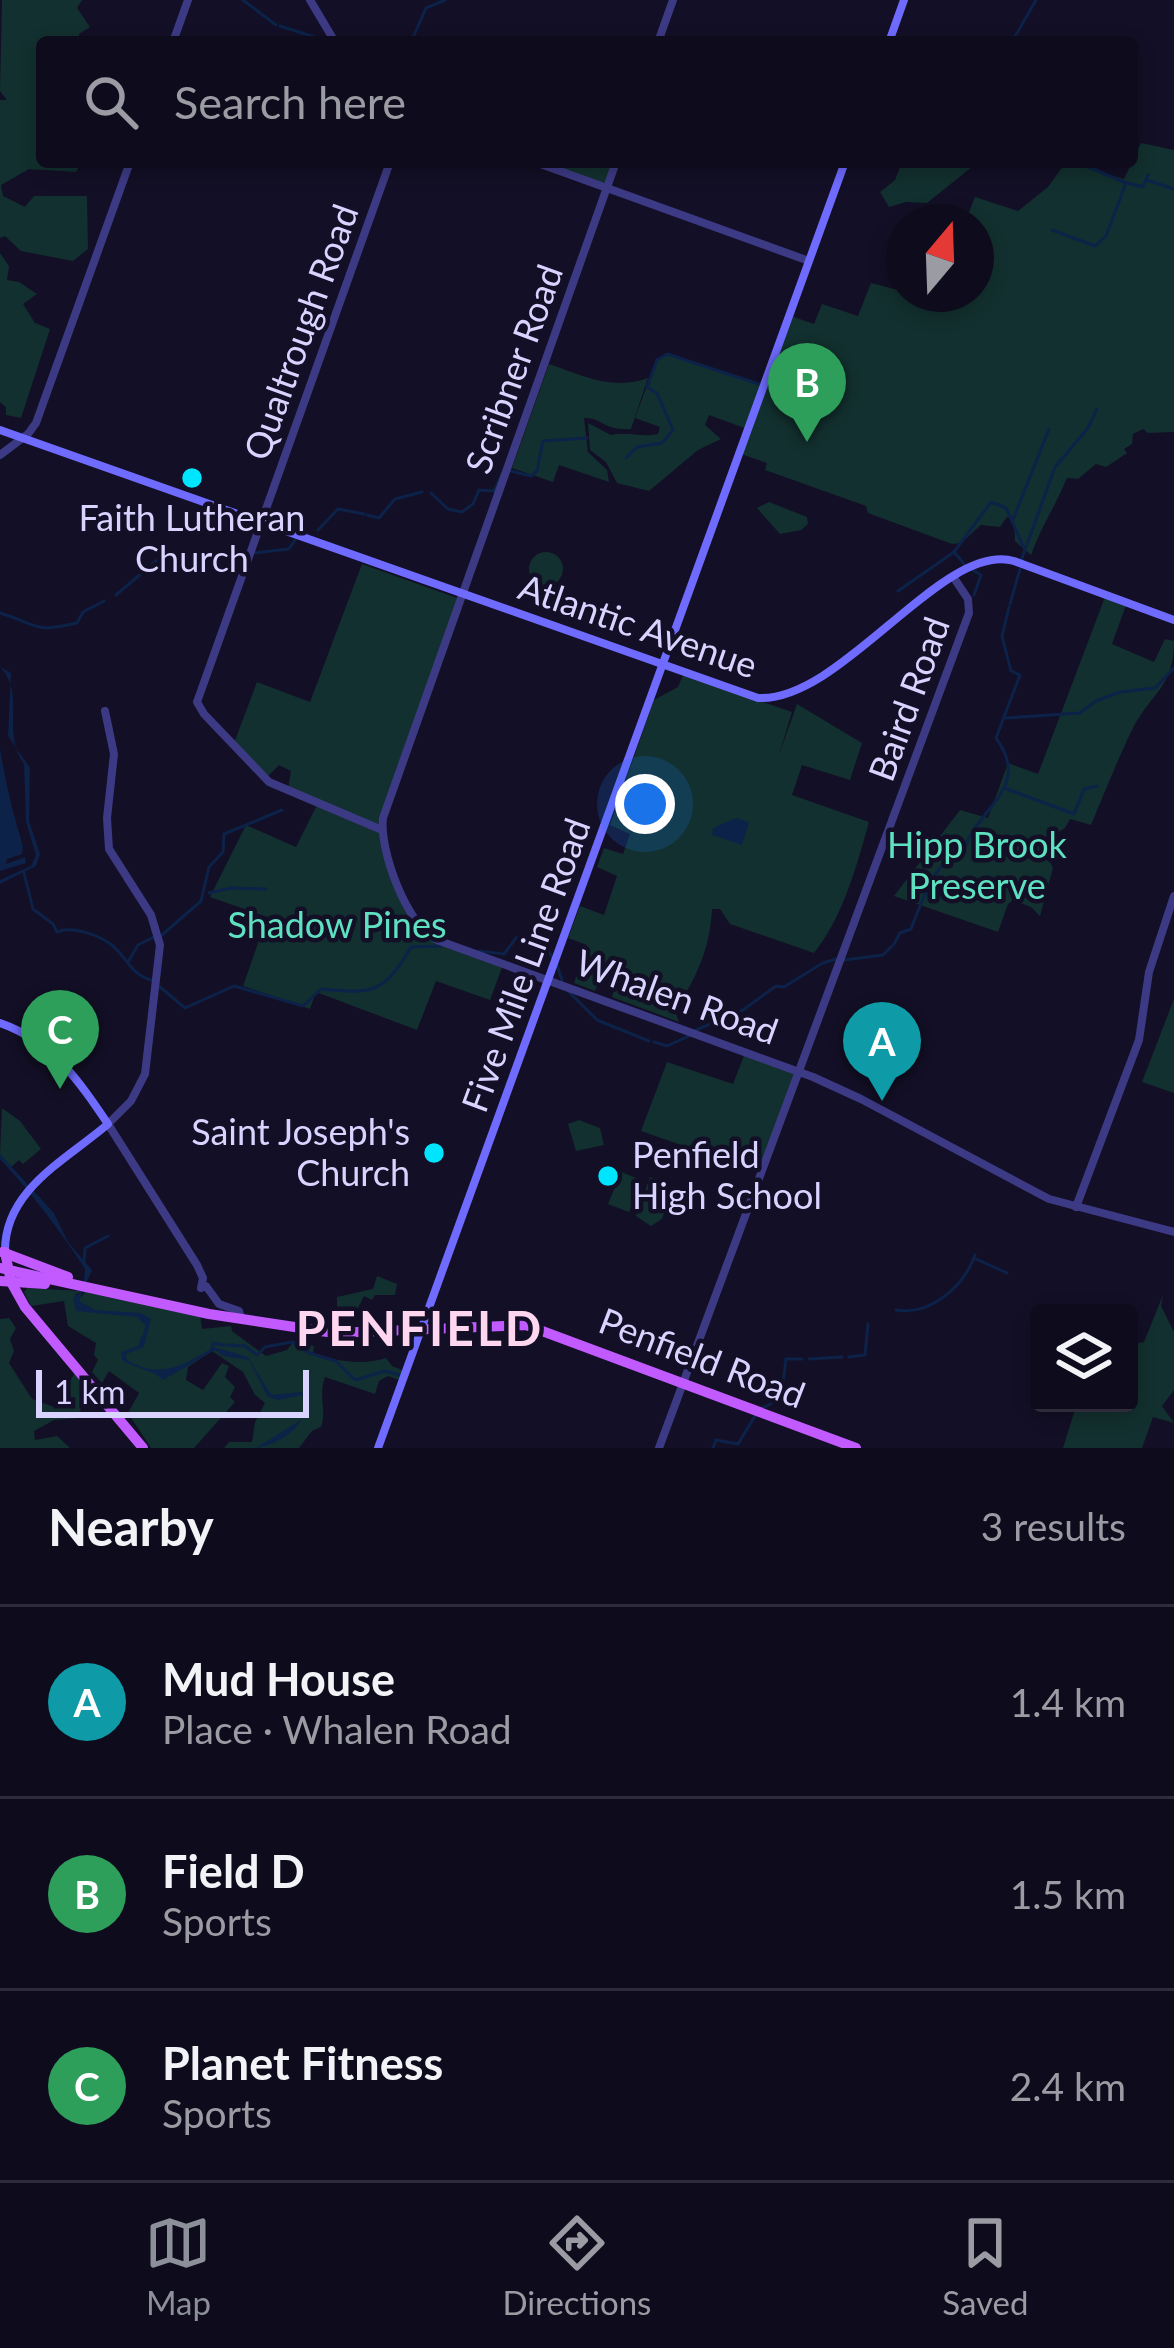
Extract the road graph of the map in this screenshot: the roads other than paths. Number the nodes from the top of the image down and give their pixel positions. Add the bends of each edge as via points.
1 (188, 0) edge
2 (310, 0) edge
3 (673, 0) edge
4 (904, 0) edge
5 (175, 36) edge
6 (331, 36) edge
7 (660, 36) edge
8 (891, 36) edge
9 (128, 168) edge
10 (387, 168) edge
11 (552, 168) edge
12 (614, 168) edge
13 (843, 168) edge
14 (607, 188) junction
15 (809, 261) junction
16 (4, 432) edge
17 (23, 438) junction
18 (13, 445) junction
19 (0, 455) edge
20 (262, 521) junction
21 (954, 578) junction
22 (464, 595) junction
23 (1174, 620) edge
24 (664, 664) junction
25 (105, 711) dead end
26 (382, 830) junction
27 (1174, 896) edge
28 (549, 979) junction
29 (1, 1024) edge
30 (797, 1071) junction
31 (108, 1124) junction
32 (1076, 1207) junction
33 (1174, 1232) edge
34 (7, 1270) edge
35 (85, 1285) junction
36 (234, 1314) junction
37 (421, 1330) junction
38 (682, 1383) junction
39 (143, 1448) edge
40 (378, 1448) edge
41 (659, 1448) edge
42 (856, 1448) edge

1 - 5 street
2 - 6 street
3 - 7 street
4 - 8 main road
9 - 17 street via 38,420
10 - 20 street, Qualtrough Road
11 - 14 street
12 - 14 street, Scribner Road
13 - 15 main road, Five Mile Line Road
14 - 15 street
14 - 22 street, Scribner Road
15 - 24 main road, Five Mile Line Road
16 - 17 main road, Atlantic Avenue
16 - 18 street
17 - 18 street
17 - 20 main road, Atlantic Avenue
18 - 19 street
20 - 22 main road, Atlantic Avenue
20 - 26 street, Qualtrough Road via 198,706 269,782
21 - 23 main road, Atlantic Avenue via 1002,558
21 - 24 main road, Atlantic Avenue via 833,668 778,697 752,696
21 - 30 street, Baird Road via 969,613
22 - 24 main road, Atlantic Avenue
22 - 26 street
24 - 28 main road, Five Mile Line Road
25 - 31 street via 114,754 109,849 160,942 145,1074
26 - 28 street, Whalen Road via 421,931
27 - 32 street via 1149,972 1139,1040
28 - 30 street, Whalen Road
28 - 37 main road, Five Mile Line Road
29 - 31 main road via 56,1055
30 - 32 street, Whalen Road
30 - 38 street, Baird Road
31 - 34 main road via 29,1189 10,1215
31 - 36 street via 215,1301
32 - 33 street, Whalen Road
34 - 35 main road
34 - 35 main road
34 - 39 main road
35 - 36 main road
35 - 36 main road
36 - 37 main road, Penfield Road via 337,1333
37 - 38 main road, Penfield Road via 528,1326
37 - 40 main road, Five Mile Line Road
38 - 41 street, Baird Road
38 - 42 main road, Penfield Road

